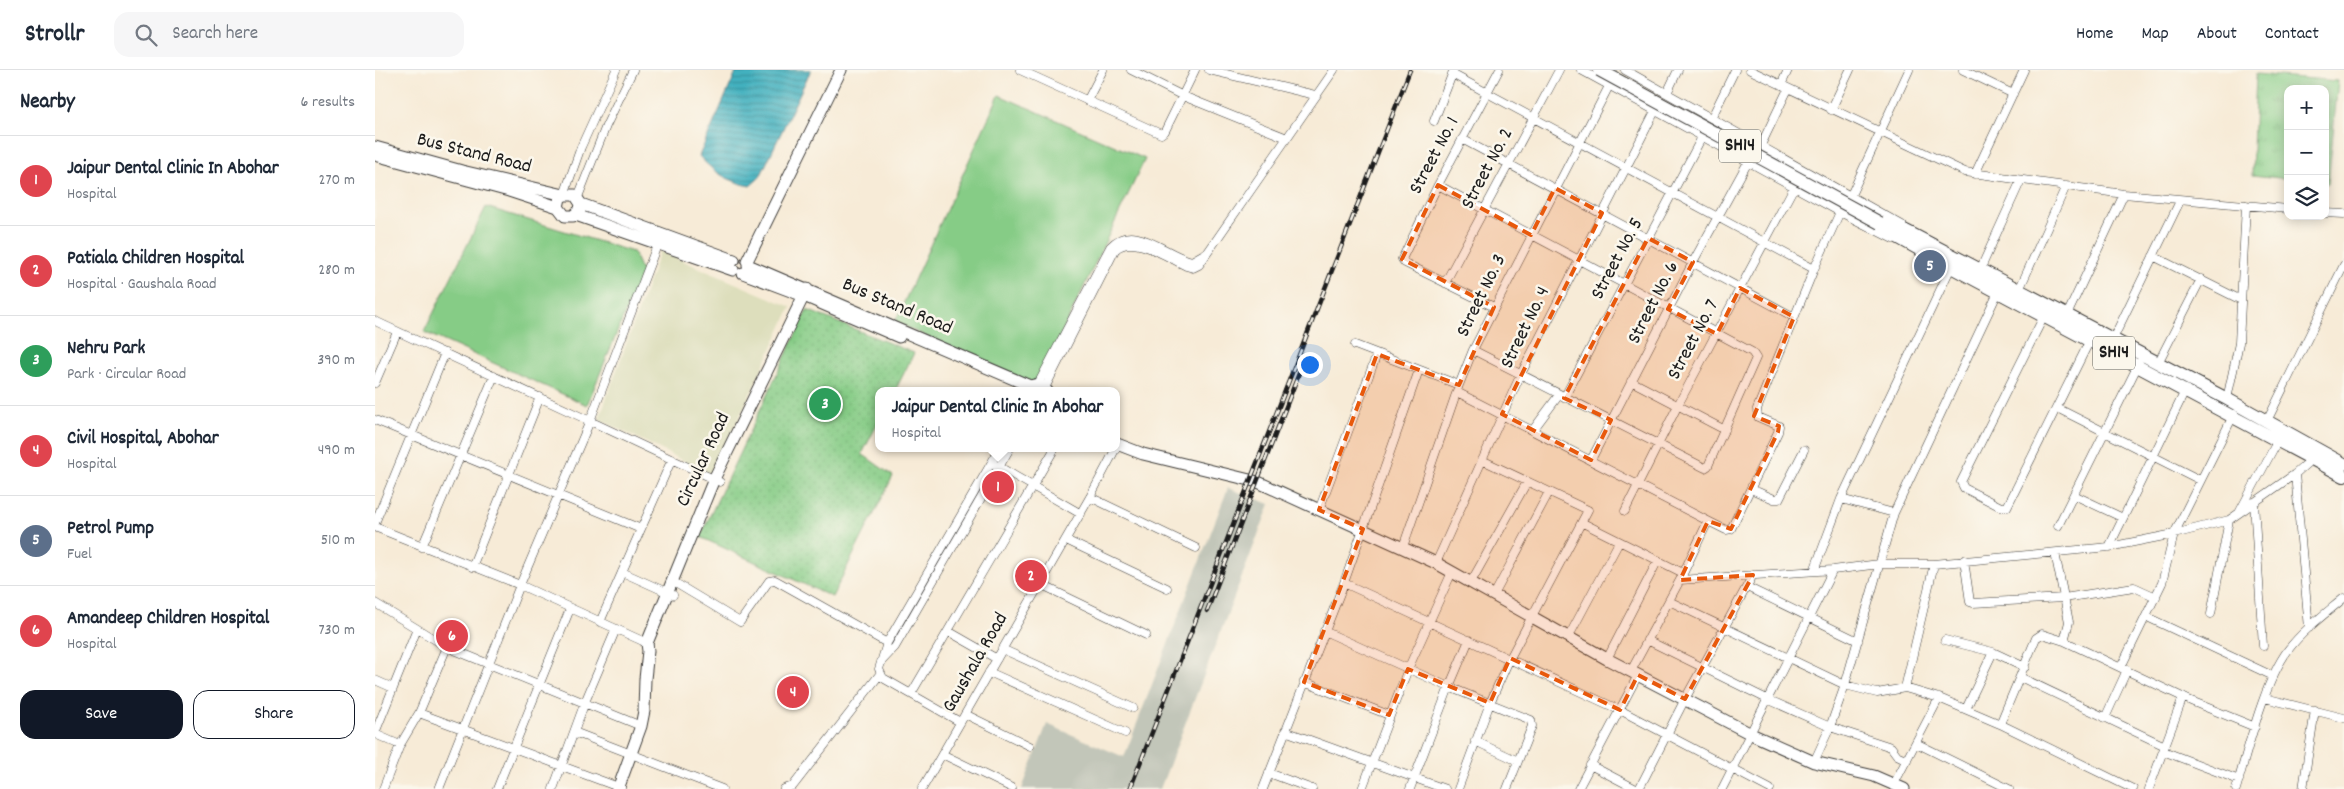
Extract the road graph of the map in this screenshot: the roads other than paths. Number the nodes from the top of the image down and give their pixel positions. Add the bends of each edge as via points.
1 (616, 70) edge
2 (633, 70) edge
3 (833, 70) edge
4 (841, 70) edge
5 (1021, 70) edge
6 (1103, 70) edge
7 (1131, 70) edge
8 (1195, 70) edge
9 (1209, 70) edge
10 (1334, 70) edge
11 (1499, 70) edge
12 (1559, 70) edge
13 (1581, 70) edge
14 (1599, 70) edge
15 (1613, 70) edge
16 (1625, 70) edge
17 (1678, 70) edge
18 (1735, 70) edge
19 (1750, 70) edge
20 (1788, 70) edge
21 (1850, 70) edge
22 (1909, 70) edge
23 (1963, 70) edge
24 (2024, 70) edge
25 (1453, 72) edge
26 (1609, 86) junction
27 (1785, 87) junction
28 (1487, 93) junction
29 (1667, 93) junction
30 (2013, 94) junction
31 (1315, 95) junction
32 (1183, 96) junction
33 (1087, 101) junction
34 (1831, 110) junction
35 (1655, 111) junction
36 (1534, 117) junction
37 (1712, 117) junction
38 (1433, 121) dead end
39 (1880, 133) junction
40 (1702, 137) junction
41 (1287, 138) junction
42 (1462, 139) junction
43 (1579, 142) junction
44 (1761, 144) junction
45 (375, 147) edge
46 (375, 155) edge
47 (1748, 162) junction
48 (1510, 163) junction
49 (1625, 168) junction
50 (1975, 174) junction
51 (2021, 180) junction
52 (1438, 186) junction
53 (2066, 186) junction
54 (1794, 187) junction
55 (1555, 188) junction
56 (1672, 193) junction
57 (2124, 194) junction
58 (563, 195) junction
59 (1851, 195) junction
60 (2180, 201) junction
61 (579, 205) junction
62 (2246, 205) junction
63 (558, 207) junction
64 (2284, 209) edge
65 (1485, 211) junction
66 (1840, 212) junction
67 (1602, 213) junction
68 (2329, 213) edge
69 (2344, 214) edge
70 (1718, 217) junction
71 (1531, 236) junction
72 (1906, 236) junction
73 (660, 238) junction
74 (1648, 238) junction
75 (1765, 242) junction
76 (2153, 256) junction
77 (1578, 260) junction
78 (1693, 262) junction
79 (1954, 262) junction
80 (741, 264) junction
81 (2344, 265) edge
82 (1814, 269) junction
83 (1980, 270) junction
84 (2201, 279) junction
85 (1445, 283) junction
86 (1623, 284) junction
87 (1740, 288) junction
88 (2019, 290) junction
89 (1998, 292) junction
90 (809, 294) junction
91 (2241, 300) junction
92 (1494, 307) junction
93 (1669, 309) junction
94 (2047, 310) junction
95 (2067, 314) junction
96 (1794, 318) junction
97 (375, 321) edge
98 (397, 332) junction
99 (1717, 334) junction
100 (2093, 335) junction
101 (2113, 339) junction
102 (1355, 345) dead end
103 (1473, 350) junction
104 (445, 353) junction
105 (1377, 354) junction
106 (2140, 360) junction
107 (2159, 363) junction
108 (1419, 370) junction
109 (494, 376) junction
110 (1520, 376) junction
111 (1631, 381) junction
112 (375, 383) edge
113 (2188, 385) junction
114 (1033, 387) edge
115 (1036, 387) edge
116 (1458, 388) junction
117 (1561, 396) junction
118 (540, 397) junction
119 (2227, 399) junction
120 (1678, 405) junction
121 (2057, 408) junction
122 (2236, 410) junction
123 (1502, 414) junction
124 (375, 420) edge
125 (1611, 420) junction
126 (591, 421) junction
127 (2267, 421) junction
128 (1533, 430) junction
129 (1725, 430) junction
130 (2104, 433) junction
131 (412, 436) junction
132 (2277, 440) junction
133 (1658, 444) junction
134 (1120, 447) edge
135 (1804, 450) dead end
136 (997, 452) edge
137 (1008, 452) edge
138 (1053, 452) edge
139 (1114, 452) edge
140 (2316, 455) junction
141 (459, 456) junction
142 (2152, 457) junction
143 (672, 459) junction
144 (1482, 460) junction
145 (1591, 460) junction
146 (992, 462) junction
147 (2344, 464) edge
148 (999, 467) junction
149 (2295, 474) junction
150 (509, 476) junction
151 (2344, 476) edge
152 (2200, 480) junction
153 (717, 481) junction
154 (1527, 482) junction
155 (1638, 484) junction
156 (1033, 488) junction
157 (1751, 489) junction
158 (1549, 492) junction
159 (558, 495) junction
160 (2074, 495) junction
161 (1091, 497) junction
162 (1841, 499) junction
163 (2253, 502) junction
164 (1319, 510) junction
165 (1625, 511) dead end
166 (2239, 512) junction
167 (1894, 513) junction
168 (1081, 514) junction
169 (2123, 518) junction
170 (2229, 520) junction
171 (1708, 521) junction
172 (375, 523) edge
173 (1583, 523) junction
174 (2058, 526) dead end
175 (375, 527) edge
176 (641, 529) junction
177 (1363, 529) junction
178 (2174, 534) junction
179 (1066, 540) junction
180 (1619, 542) junction
181 (421, 547) junction
182 (1403, 547) junction
183 (2109, 547) junction
184 (1196, 548) dead end
185 (2055, 553) junction
186 (1658, 560) junction
187 (1964, 560) junction
188 (1436, 563) junction
189 (1879, 564) junction
190 (1934, 564) junction
191 (472, 567) junction
192 (1833, 570) junction
193 (1814, 571) junction
194 (622, 572) junction
195 (1452, 572) junction
196 (1753, 575) junction
197 (1682, 576) junction
198 (1471, 582) junction
199 (1344, 583) junction
200 (1040, 584) junction
201 (520, 586) junction
202 (1747, 587) junction
203 (1167, 588) dead end
204 (672, 590) junction
205 (1493, 595) junction
206 (2156, 597) junction
207 (2064, 598) junction
208 (2344, 598) edge
209 (1669, 601) junction
210 (376, 607) edge
211 (570, 609) junction
212 (2211, 614) dead end
213 (1531, 617) junction
214 (1807, 617) junction
215 (2147, 617) junction
216 (1429, 620) junction
217 (600, 622) junction
218 (616, 628) junction
219 (1724, 628) junction
220 (2309, 628) junction
221 (417, 629) junction
222 (948, 631) junction
223 (1324, 631) junction
224 (1146, 634) dead end
225 (1568, 638) junction
226 (1469, 640) junction
227 (1647, 640) junction
228 (1945, 640) dead end
229 (1858, 641) junction
230 (2064, 641) junction
231 (887, 643) junction
232 (2263, 646) dead end
233 (447, 647) junction
234 (648, 647) junction
235 (1003, 649) junction
236 (1993, 652) junction
237 (1510, 658) junction
238 (997, 659) junction
239 (1607, 659) junction
240 (1787, 659) junction
241 (881, 662) junction
242 (488, 665) junction
243 (1703, 667) junction
244 (2025, 667) junction
245 (1407, 668) junction
246 (2124, 668) junction
247 (989, 672) junction
248 (1635, 673) junction
249 (880, 674) junction
250 (2273, 676) junction
251 (2020, 678) junction
252 (375, 680) edge
253 (1304, 682) junction
254 (538, 684) junction
255 (1845, 685) junction
256 (1449, 687) junction
257 (393, 688) junction
258 (1905, 688) junction
259 (911, 694) junction
260 (2183, 697) junction
261 (1939, 698) junction
262 (2265, 698) junction
263 (1685, 699) junction
264 (1767, 699) junction
265 (585, 702) junction
266 (1490, 703) junction
267 (1133, 708) dead end
268 (1966, 709) junction
269 (1620, 710) junction
270 (2315, 710) junction
271 (419, 713) junction
272 (965, 714) junction
273 (1389, 715) junction
274 (2105, 718) junction
275 (2344, 718) edge
276 (960, 722) junction
277 (2000, 724) junction
278 (641, 726) junction
279 (1830, 727) junction
280 (2255, 727) junction
281 (462, 730) junction
282 (1285, 731) junction
283 (574, 732) junction
284 (375, 733) edge
285 (1125, 733) dead end
286 (1751, 734) junction
287 (1667, 735) junction
288 (1475, 741) junction
289 (1916, 743) junction
290 (400, 745) junction
291 (1030, 746) dead end
292 (512, 748) junction
293 (2164, 748) junction
294 (631, 753) junction
295 (942, 754) junction
296 (1907, 760) junction
297 (1518, 761) junction
298 (1372, 762) junction
299 (1814, 762) junction
300 (562, 765) junction
301 (1590, 765) junction
302 (1732, 770) junction
303 (1269, 773) junction
304 (1415, 778) junction
305 (2239, 780) junction
306 (1899, 787) edge
307 (620, 788) edge
308 (1012, 788) dead end
309 (383, 789) edge
310 (439, 789) edge
311 (497, 789) edge
312 (553, 789) edge
313 (722, 789) edge
314 (784, 789) edge
315 (922, 789) edge
316 (1263, 789) edge
317 (1312, 789) edge
318 (1362, 789) edge
319 (1410, 789) edge
320 (1445, 789) edge
321 (1458, 789) edge
322 (1507, 789) edge
323 (1578, 789) edge
324 (1637, 789) edge
325 (1722, 789) edge
326 (1770, 789) edge
327 (2009, 789) edge
328 (2133, 789) edge
329 (2149, 789) edge
330 (2236, 789) edge
331 (2303, 789) edge

1 - 58 street
2 - 61 street via 606,126
3 - 80 main road
4 - 80 main road
5 - 33 street
6 - 33 street
7 - 32 street
8 - 32 street
9 - 31 street
10 - 31 street
11 - 28 street, Street No. 1
12 - 36 street, Street No. 2
13 - 26 street
14 - 72 main road, SH14, bridge via 1884,225 1894,225
15 - 26 street, Street No. 3
16 - 29 street
17 - 29 street
18 - 37 street
19 - 27 street
20 - 27 street
21 - 34 street
22 - 39 street
23 - 30 street
24 - 30 street
25 - 28 street
25 - 38 street
26 - 35 street
26 - 43 street, Street No. 3
27 - 34 street
27 - 44 street
28 - 36 street
28 - 42 street, Street No. 1
29 - 37 street
30 - 50 street
31 - 41 street
32 - 33 street via 1161,134
32 - 41 street
34 - 39 street
35 - 40 street
35 - 49 street, Street No. 4
36 - 43 street
36 - 48 street, Street No. 2
37 - 44 street
39 - 50 street via 1955,169
39 - 59 street
40 - 47 street
40 - 56 street, Street No. 5
41 - 115 street via 1205,253 1196,259 1188,260 1125,237 1115,241
42 - 48 street
42 - 52 street, Street No. 1
43 - 49 street
43 - 55 street, Street No. 3
44 - 59 street
45 - 58 main road, Bus Stand Road
46 - 63 main road, Bus Stand Road
47 - 54 street
47 - 70 street, Street No. 6
48 - 55 street
48 - 65 street, Street No. 2
49 - 56 street
49 - 67 street, Street No. 4
50 - 51 street
51 - 53 street
51 - 83 street
52 - 65 street
52 - 85 street, Street No. 1 via 1402,259
53 - 57 street
53 - 88 street
54 - 66 street
54 - 75 street, Street No. 7
55 - 67 street
55 - 71 street, Street No. 3
56 - 70 street
56 - 74 street, Street No. 5
57 - 60 street
57 - 95 street
58 - 61 main road, Bus Stand Road via 575,195
58 - 63 main road
59 - 72 street via 1897,220
60 - 62 street
60 - 76 street
61 - 63 main road, Bus Stand Road via 565,216
61 - 73 main road, Bus Stand Road
62 - 64 street
62 - 91 street
65 - 71 street
65 - 85 street, Street No. 2
66 - 72 street via 1888,238
66 - 82 street
67 - 74 street
67 - 77 street, Street No. 4
68 - 69 street
70 - 75 street
70 - 78 street, Street No. 6
71 - 77 street
71 - 92 street, Street No. 3
72 - 79 main road, SH14
73 - 80 main road, Bus Stand Road
73 - 126 street
74 - 78 street
74 - 86 street, Street No. 5
75 - 82 street
75 - 87 street, Street No. 7
76 - 84 street
76 - 101 street
77 - 86 street
77 - 110 street, Street No. 4
78 - 87 street
78 - 93 street, Street No. 6
79 - 83 main road, SH14
79 - 89 main road, SH14
79 - 162 street
80 - 90 main road, Bus Stand Road
81 - 127 street
82 - 96 street
83 - 88 main road, SH14
84 - 91 street
84 - 107 street
85 - 92 street
86 - 93 street
86 - 117 street, Street No. 5
87 - 96 street
87 - 99 street, Street No. 7
88 - 94 main road, SH14
89 - 94 main road, SH14
89 - 167 street
90 - 114 main road, Bus Stand Road
90 - 153 main road, Circular Road
91 - 119 street via 2237,362
92 - 103 street, Street No. 3
93 - 99 street
93 - 111 street, Street No. 6
94 - 95 main road, SH14
94 - 100 main road, SH14
94 - 121 street via 1961,482 1964,488 2007,507
95 - 100 main road, SH14
96 - 157 street via 1757,409 1759,417 1779,428
97 - 98 street
98 - 104 street
98 - 112 street
99 - 120 street, Street No. 7
99 - 129 street via 1756,356
100 - 101 main road, SH14
100 - 106 main road, SH14
100 - 121 street
101 - 106 main road, SH14
102 - 105 street
103 - 110 street
103 - 116 street, Street No. 3
104 - 109 street
104 - 131 street
105 - 108 street
105 - 164 street
106 - 107 main road, SH14
106 - 113 main road, SH14
106 - 130 street
107 - 113 main road, SH14
108 - 116 street
108 - 177 street
109 - 118 street
109 - 141 street
110 - 117 street
110 - 123 street, Street No. 4
111 - 120 street
111 - 125 street, Street No. 6
113 - 119 main road, SH14
113 - 122 main road, SH14
113 - 142 street
116 - 123 street
116 - 182 street, Street No. 3
117 - 125 street
117 - 128 street, Street No. 5
118 - 126 street
118 - 150 street
119 - 122 main road, SH14
120 - 129 street
120 - 133 street, Street No. 7
121 - 130 street
122 - 127 main road, SH14
122 - 132 main road, SH14
122 - 152 street
123 - 128 street
123 - 144 street, Street No. 4
124 - 131 street
125 - 133 street
125 - 145 street, Street No. 6
126 - 143 street
126 - 159 street
127 - 140 main road, SH14
128 - 145 street
129 - 133 street via 1707,468
130 - 142 street
130 - 160 street
131 - 141 street
131 - 172 street
132 - 140 main road, SH14
132 - 166 street
133 - 155 street, Street No. 7
134 - 164 main road via 1258,482
135 - 157 street via 1779,499 1774,500
136 - 146 street
137 - 148 street
138 - 156 street
139 - 161 street, Gaushala Road
140 - 147 main road, SH14
140 - 149 street
140 - 151 main road, SH14
141 - 150 street
141 - 181 street
142 - 152 street
142 - 169 street
143 - 153 street
143 - 176 street
144 - 154 street
144 - 188 street, Street No. 4
145 - 155 street
146 - 148 street
146 - 231 street
148 - 156 street
148 - 241 street via 895,647
149 - 163 street
149 - 220 street
150 - 159 street
150 - 191 street
152 - 178 street
153 - 204 main road, Circular Road
154 - 158 street
154 - 198 street
155 - 165 street, Street No. 7
155 - 171 street
156 - 168 street
156 - 222 street
157 - 171 street via 1731,529 1726,530
158 - 173 street via 1586,508 1588,513
158 - 205 street
159 - 176 street
159 - 201 street
160 - 169 street
160 - 174 street
161 - 168 street, Gaushala Road
161 - 184 street
162 - 167 street
162 - 193 street
163 - 166 street
163 - 232 street
164 - 177 main road
166 - 170 street
167 - 189 street
168 - 179 street, Gaushala Road
169 - 183 street
170 - 178 street
170 - 212 street
171 - 197 street
173 - 180 street
173 - 213 street
175 - 181 street
176 - 194 street
177 - 182 main road
177 - 199 street
178 - 183 street
178 - 206 street
179 - 200 street, Gaushala Road
179 - 203 street
180 - 186 street
180 - 225 street
181 - 191 street
182 - 188 main road
183 - 185 street
185 - 187 street
185 - 207 street
186 - 197 street
186 - 239 street
187 - 190 street
187 - 207 street via 1970,602
188 - 195 main road
189 - 190 street
189 - 192 street
189 - 229 street
190 - 258 street
191 - 201 street
192 - 193 street
192 - 214 street
193 - 196 street
194 - 204 street
194 - 217 street
195 - 198 main road
195 - 216 street
196 - 197 street
196 - 202 street
197 - 209 street
198 - 205 main road
199 - 216 street
199 - 223 street
200 - 224 street
200 - 235 street, Gaushala Road
201 - 211 street
201 - 242 street
202 - 214 street
202 - 219 street
204 - 231 street via 740,622 769,581 775,580
204 - 234 main road, Circular Road via 653,645
205 - 213 main road
206 - 207 street via 2134,587
206 - 215 street
207 - 230 street via 2069,622
208 - 220 street
209 - 219 street
209 - 227 street
210 - 221 street
211 - 217 street
211 - 254 street
213 - 225 main road
213 - 237 street
214 - 229 street
214 - 240 street
215 - 246 street
215 - 250 street
216 - 226 street
216 - 245 street
217 - 218 street
218 - 234 street
218 - 265 street
219 - 240 street
219 - 243 street
220 - 250 street via 2289,649
221 - 233 street
221 - 257 street
222 - 238 street
222 - 259 street
223 - 245 street
223 - 253 street
225 - 239 main road
226 - 237 street
226 - 256 street
227 - 243 street
227 - 248 street
228 - 236 street
229 - 255 street
230 - 244 street via 2038,635
230 - 246 street
231 - 241 street
233 - 242 street
233 - 271 street
234 - 278 main road, Circular Road
235 - 238 street, Gaushala Road
235 - 267 street
236 - 244 street
236 - 268 street
237 - 266 street
237 - 269 street
238 - 247 street, Gaushala Road
239 - 248 main road
240 - 255 street
240 - 264 street
241 - 249 street
242 - 254 street
242 - 281 street
243 - 263 street
243 - 264 street
244 - 251 street
245 - 256 street
245 - 273 street
246 - 260 street
246 - 274 street
247 - 272 street, Gaushala Road
247 - 285 street
248 - 263 main road
248 - 269 street
249 - 259 street
249 - 314 street via 793,786
250 - 262 street
251 - 274 street
251 - 277 street
252 - 257 street
253 - 273 street
253 - 282 street
254 - 265 street
254 - 292 street
255 - 258 street via 1877,693
255 - 279 street
256 - 266 street
256 - 304 street
257 - 284 street
258 - 261 street
259 - 276 street
260 - 280 street
260 - 293 street
261 - 268 street
261 - 289 street
262 - 270 street
262 - 280 street
263 - 286 main road
263 - 287 street
264 - 279 street
264 - 286 street
265 - 278 street
265 - 283 street
266 - 288 street
266 - 297 street via 1533,723
268 - 277 street
269 - 287 street
269 - 301 street
270 - 275 street
270 - 331 street
271 - 281 street
271 - 290 street
272 - 276 street, Gaushala Road
272 - 291 street
273 - 298 street
274 - 293 street
276 - 295 street, Gaushala Road
277 - 328 street
278 - 294 main road, Circular Road
279 - 296 street via 1891,747
279 - 299 street
280 - 305 street
281 - 292 street
281 - 310 street
282 - 298 street
282 - 303 street
283 - 294 street
283 - 300 street
284 - 290 street
286 - 299 main road
286 - 302 street
287 - 302 street
287 - 324 street
288 - 297 street
288 - 321 street
289 - 296 street
289 - 327 street
290 - 309 street
292 - 300 street
292 - 311 street
293 - 305 street
293 - 329 street
294 - 307 main road, Circular Road
294 - 313 street
295 - 308 street
295 - 315 street, Gaushala Road
296 - 306 street
297 - 322 street
298 - 304 street
298 - 318 street
299 - 306 main road via 1874,776
300 - 307 street
300 - 312 street
301 - 323 street
301 - 324 street
302 - 325 street
302 - 326 street
303 - 316 street
303 - 317 street
304 - 319 street
304 - 320 street
305 - 330 street

